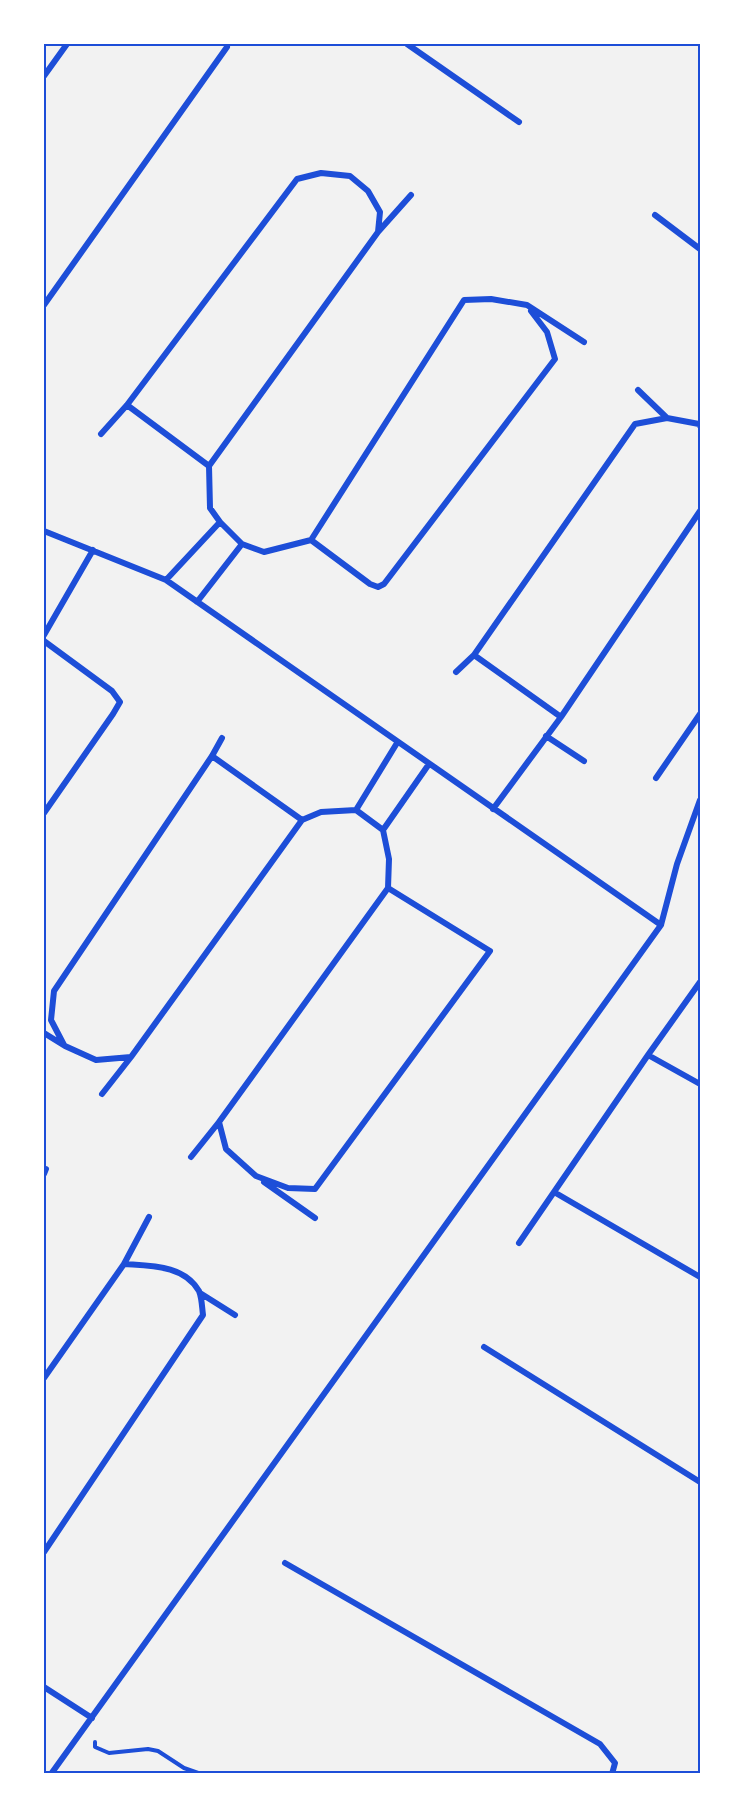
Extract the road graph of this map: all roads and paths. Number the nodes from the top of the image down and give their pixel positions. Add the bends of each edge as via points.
1 (67, 44) edge
2 (407, 44) edge
3 (227, 47) dead end
4 (44, 76) edge
5 (519, 122) dead end
6 (411, 195) dead end
7 (655, 215) dead end
8 (378, 232) junction
9 (700, 249) edge
10 (44, 305) edge
11 (527, 305) junction
12 (584, 342) dead end
13 (638, 390) dead end
14 (127, 405) junction
15 (667, 418) junction
16 (700, 426) edge
17 (101, 434) dead end
18 (209, 466) junction
19 (700, 511) edge
20 (219, 522) junction
21 (44, 531) edge
22 (311, 540) junction
23 (242, 544) junction
24 (93, 550) junction
25 (166, 580) junction
26 (197, 602) junction
27 (44, 635) edge
28 (44, 641) edge
29 (474, 655) junction
30 (456, 672) dead end
31 (700, 714) edge
32 (561, 717) junction
33 (546, 736) junction
34 (222, 738) dead end
35 (398, 743) junction
36 (212, 756) junction
37 (584, 761) dead end
38 (429, 764) junction
39 (656, 778) dead end
40 (700, 800) edge
41 (493, 809) junction
42 (356, 810) junction
43 (44, 813) edge
44 (302, 820) junction
45 (383, 830) junction
46 (388, 888) junction
47 (661, 925) junction
48 (700, 982) edge
49 (44, 1033) edge
50 (65, 1046) junction
51 (648, 1055) junction
52 (131, 1057) junction
53 (700, 1084) edge
54 (102, 1094) dead end
55 (219, 1122) junction
56 (191, 1157) dead end
57 (256, 1176) junction
58 (554, 1192) junction
59 (148, 1217) dead end
60 (315, 1218) dead end
61 (519, 1243) dead end
62 (124, 1264) junction
63 (700, 1277) edge
64 (200, 1293) junction
65 (235, 1315) dead end
66 (484, 1347) dead end
67 (44, 1378) edge
68 (700, 1482) edge
69 (44, 1552) edge
70 (285, 1563) dead end
71 (44, 1687) edge
72 (92, 1718) junction
73 (51, 1773) edge
74 (201, 1773) edge
75 (612, 1773) edge

1 - 4 street
2 - 5 street
3 - 10 street
6 - 8 street
7 - 9 street
8 - 14 street via 380,212 368,191 350,176 321,174 297,179
8 - 18 street
11 - 12 street
11 - 22 street via 491,299 464,300
11 - 22 street via 547,332 555,359 384,584 370,584
13 - 15 street
14 - 17 street
14 - 18 street
15 - 16 street
15 - 29 street via 635,424
18 - 20 street via 210,508
19 - 32 street
20 - 23 street
20 - 25 street
21 - 24 street
22 - 23 street via 264,552
23 - 26 street
24 - 25 street
24 - 27 street
25 - 26 street
26 - 35 street
28 - 43 street via 112,691 120,702
29 - 30 street
29 - 32 street
31 - 39 street
32 - 33 street
33 - 37 street
33 - 41 street
34 - 36 street
35 - 38 street
35 - 42 street
36 - 44 street
36 - 50 street via 54,991 51,1020
38 - 41 street
38 - 45 street
40 - 47 street
41 - 47 street
42 - 44 street via 321,812
42 - 45 street
44 - 52 street
45 - 46 street via 389,859
46 - 55 street
46 - 57 street via 490,951 315,1189 288,1188
47 - 72 street
48 - 51 street
49 - 50 street
50 - 52 street via 96,1060
51 - 53 street
51 - 58 street
52 - 54 street
55 - 56 street
55 - 57 street via 226,1149
57 - 60 street
58 - 61 street
58 - 63 street
59 - 62 street
62 - 64 street via 159,1267 187,1276
62 - 67 street
64 - 65 street
64 - 69 street via 203,1315
66 - 68 street
70 - 75 street via 600,1744 615,1764
71 - 72 street
72 - 73 street
72 - 74 path via 95,1747 109,1753 158,1751 184,1768

